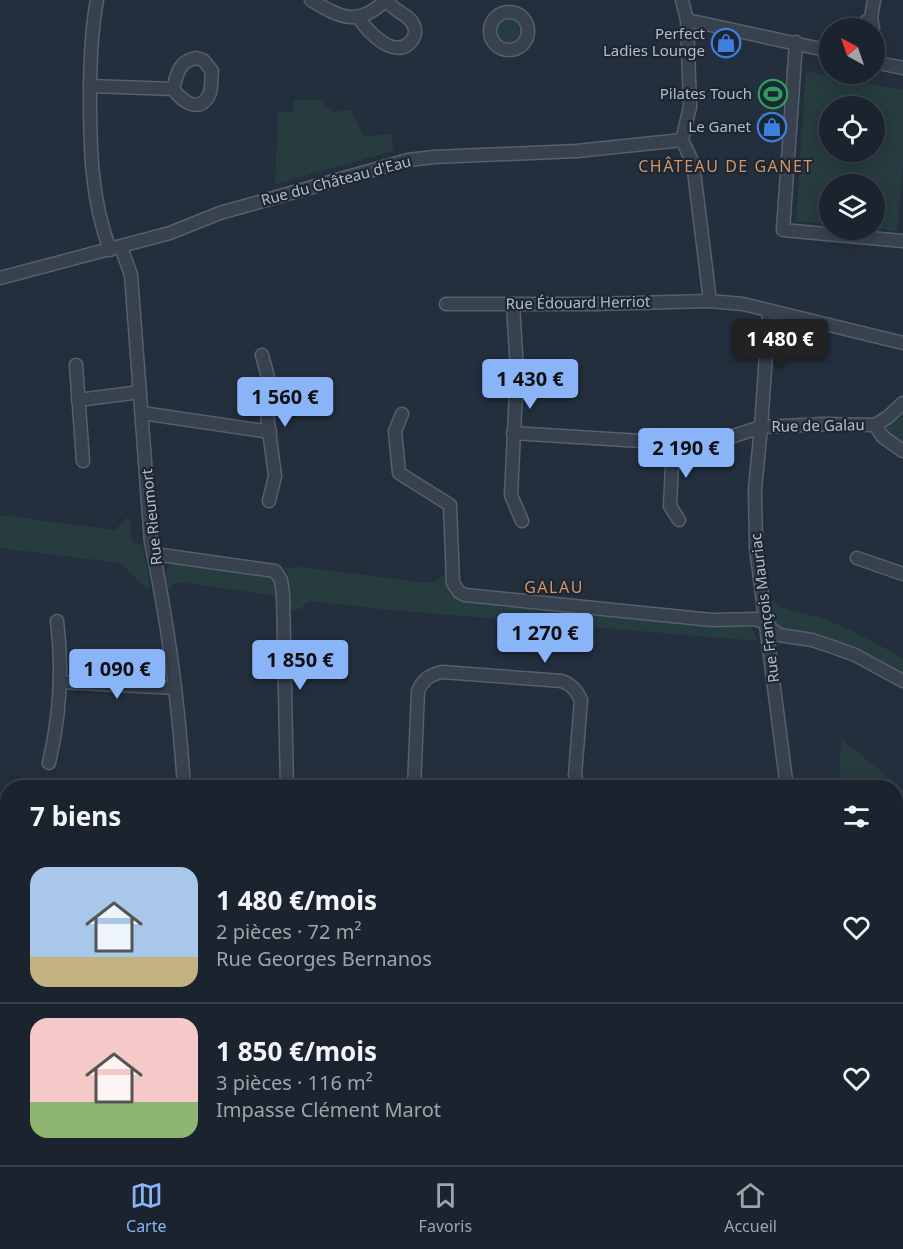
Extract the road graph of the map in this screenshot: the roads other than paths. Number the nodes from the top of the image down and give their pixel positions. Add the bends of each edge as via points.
1 (97, 0) edge
2 (311, 0) edge
3 (387, 0) edge
4 (521, 0) edge
5 (682, 0) edge
6 (874, 0) edge
7 (515, 13) dead end
8 (359, 18) junction
9 (872, 18) edge
10 (687, 21) junction
11 (796, 42) junction
12 (819, 48) edge
13 (885, 64) edge
14 (903, 68) edge
15 (90, 86) junction
16 (173, 90) dead end
17 (682, 140) junction
18 (903, 241) edge
19 (116, 248) junction
20 (0, 278) edge
21 (710, 301) junction
22 (446, 304) dead end
23 (513, 304) junction
24 (769, 311) junction
25 (903, 343) edge
26 (262, 355) dead end
27 (76, 365) dead end
28 (140, 392) junction
29 (78, 400) junction
30 (903, 403) edge
31 (142, 413) junction
32 (402, 414) dead end
33 (875, 425) junction
34 (762, 427) junction
35 (270, 432) junction
36 (513, 433) junction
37 (673, 443) junction
38 (903, 451) edge
39 (83, 461) dead end
40 (268, 501) dead end
41 (679, 520) dead end
42 (522, 521) dead end
43 (154, 554) junction
44 (857, 558) dead end
45 (903, 574) edge
46 (57, 621) dead end
47 (766, 624) junction
48 (903, 681) edge
49 (61, 682) junction
50 (175, 688) junction
51 (49, 763) dead end
52 (184, 780) edge
53 (287, 780) edge
54 (414, 780) edge
55 (576, 780) edge
56 (786, 780) edge

1 - 15 street, Rue Rieumort
2 - 8 street via 332,12
3 - 8 street
3 - 8 street via 414,25 414,36 407,45 397,48 373,36
4 - 7 street
5 - 10 street
6 - 9 street
10 - 11 street
10 - 17 street via 690,107
11 - 12 street
11 - 18 street via 783,230
13 - 14 street
15 - 16 street
15 - 19 street, Rue Rieumort via 94,195
17 - 19 street, Rue du Château d'Eau via 577,151 408,160 220,213 170,233
17 - 21 street via 693,164
19 - 20 street, Rue du Château d'Eau
19 - 28 street, Rue Rieumort via 131,275
21 - 23 street, Rue Édouard Herriot
21 - 24 street, Rue Édouard Herriot
22 - 23 street, Rue Édouard Herriot
23 - 36 street via 517,371
24 - 25 street, Rue Édouard Herriot
24 - 34 street, Rue François Mauriac
26 - 35 street via 268,377 266,408
27 - 29 street
28 - 29 street
28 - 31 street, Rue Rieumort
29 - 39 street
30 - 33 street, Rue de Galau
31 - 35 street
31 - 43 street, Rue Rieumort
32 - 47 street via 396,431 399,473 450,505 453,583 459,592 712,620 756,619
33 - 34 street, Rue de Galau
33 - 38 street, Rue de Galau via 883,437
34 - 37 street, Rue de Galau via 712,442
34 - 47 street, Rue François Mauriac via 755,489
35 - 40 street via 275,476
36 - 37 street, Rue de Galau
36 - 42 street via 511,495
37 - 41 street via 670,506
43 - 50 street, Rue Rieumort
43 - 53 street via 279,574 283,594
44 - 45 street
46 - 49 street
47 - 48 street via 778,635 812,640 855,655
47 - 56 street, Rue François Mauriac
49 - 50 street
49 - 51 street
50 - 52 street, Rue Rieumort
54 - 55 street via 418,691 431,675 442,672 570,684 581,700

